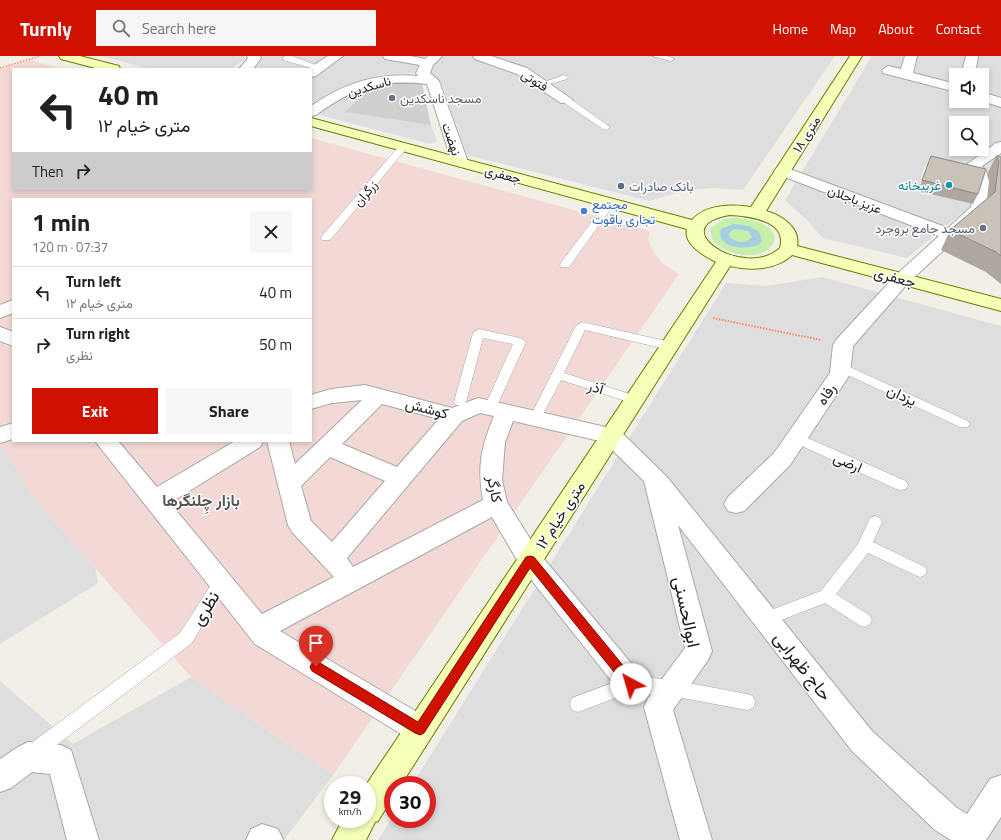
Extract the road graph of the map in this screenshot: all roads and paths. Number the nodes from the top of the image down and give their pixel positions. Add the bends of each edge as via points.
1 (40, 56) edge
2 (65, 56) edge
3 (254, 56) edge
4 (288, 56) edge
5 (337, 56) edge
6 (389, 56) edge
7 (479, 56) edge
8 (656, 56) edge
9 (854, 56) edge
10 (910, 56) edge
11 (972, 56) edge
12 (432, 60) edge
13 (671, 60) dead end
14 (0, 68) edge
15 (110, 68) edge
16 (246, 68) edge
17 (310, 68) edge
18 (969, 68) edge
19 (315, 70) edge
20 (888, 70) dead end
21 (906, 75) junction
22 (564, 77) dead end
23 (432, 81) junction
24 (543, 84) junction
25 (949, 86) edge
26 (312, 96) edge
27 (989, 99) edge
28 (566, 100) joint
29 (325, 102) junction
30 (1001, 103) edge
31 (312, 111) edge
32 (312, 122) edge
33 (606, 127) dead end
34 (1001, 146) edge
35 (403, 147) junction
36 (460, 162) junction
37 (782, 171) junction
38 (610, 203) junction
39 (756, 213) junction
40 (696, 226) junction
41 (950, 235) junction
42 (326, 238) dead end
43 (788, 249) junction
44 (726, 259) junction
45 (565, 265) dead end
46 (902, 279) junction
47 (1001, 305) edge
48 (12, 306) edge
49 (0, 312) edge
50 (691, 313) junction
51 (0, 333) edge
52 (12, 339) edge
53 (844, 345) junction
54 (670, 346) junction
55 (841, 367) junction
56 (557, 375) junction
57 (379, 396) junction
58 (635, 400) junction
59 (312, 402) edge
60 (478, 408) junction
61 (535, 419) junction
62 (964, 424) dead end
63 (12, 431) edge
64 (0, 435) edge
65 (611, 436) junction
66 (796, 438) junction
67 (107, 442) edge
68 (250, 442) edge
69 (278, 442) edge
70 (327, 447) junction
71 (654, 477) junction
72 (401, 478) junction
73 (289, 484) junction
74 (901, 485) dead end
75 (155, 500) junction
76 (496, 504) junction
77 (736, 504) dead end
78 (875, 522) dead end
79 (865, 545) junction
80 (332, 559) junction
81 (530, 560) junction
82 (920, 571) dead end
83 (352, 580) junction
84 (221, 581) junction
85 (826, 596) junction
86 (766, 619) junction
87 (864, 620) dead end
88 (259, 630) junction
89 (631, 684) junction
90 (672, 688) junction
91 (747, 702) dead end
92 (578, 704) dead end
93 (420, 729) junction
94 (28, 757) junction
95 (0, 777) edge
96 (1001, 790) edge
97 (376, 796) edge
98 (355, 828) edge
99 (971, 838) edge
100 (83, 840) edge
101 (262, 840) edge
102 (267, 840) edge
103 (348, 840) edge
104 (696, 840) edge

1 - 14 path
2 - 15 street
3 - 16 street via 252,64
4 - 17 lane via 286,58
5 - 19 street
6 - 12 street
7 - 24 street, فتوتی via 522,71
8 - 13 lane
9 - 37 street, ۱۸ متری
10 - 21 street
11 - 18 street
12 - 23 street, نهضت via 423,73
20 - 21 street
21 - 25 street
22 - 24 lane
23 - 29 street, ناسکدین via 395,78 381,80
23 - 36 street, نهضت
24 - 28 street, فتوتی
26 - 29 street
27 - 30 street
28 - 33 lane
29 - 31 street, ناسکدین
32 - 35 street, جعفری
34 - 41 street via 974,165 983,179 979,209
35 - 36 street, جعفری
35 - 42 lane, زرگران
36 - 38 street, جعفری
37 - 39 street, ۱۸ متری
37 - 41 street, عزیز باجلان
38 - 40 street, جعفری
38 - 45 lane
39 - 40 street via 718,211 700,219
39 - 43 street via 780,224 790,241
40 - 44 street via 695,233 704,248
41 - 46 street
43 - 44 street via 782,256 758,263
43 - 46 street, جعفری
44 - 50 street, ۱۲ متری خیام
46 - 47 street, جعفری
46 - 53 street
48 - 49 street
50 - 53 path
50 - 54 street, ۱۲ متری خیام
51 - 52 street
53 - 55 street, رفاه
54 - 56 lane via 582,326
54 - 58 street, ۱۲ متری خیام
55 - 62 lane, یزدان
55 - 66 street, رفاه via 840,374
56 - 58 lane, آذر
56 - 61 lane
57 - 59 street, کوشش via 365,392 331,396
57 - 60 street, کوشش
57 - 70 street
58 - 65 street, ۱۲ متری خیام
60 - 60 lane via 479,333 520,342
60 - 61 street, کوشش
60 - 72 street
60 - 76 street, کارگر via 494,442 491,480
61 - 65 street, کوشش
63 - 64 street
65 - 71 street
65 - 81 street, ۱۲ متری خیام
66 - 74 lane, ارضی
66 - 77 street, رفاه via 782,459
67 - 75 street
68 - 75 street
69 - 73 street
70 - 72 street
70 - 73 street
71 - 86 street, حاج ظهرابی
71 - 90 street, ابوالحسنی via 699,651
72 - 80 street
73 - 80 street via 300,525
75 - 84 street
76 - 81 street, کارگر
76 - 83 street
78 - 79 lane
79 - 82 lane
79 - 85 lane
80 - 83 street
81 - 89 street, کارگر
81 - 93 street, ۱۲ متری خیام
83 - 88 street
84 - 88 street, نظری
84 - 94 lane, نظری via 186,638
85 - 86 lane
85 - 87 lane
86 - 99 street, حاج ظهرابی via 862,741 946,819
88 - 93 street, نظری via 264,636
89 - 90 lane
89 - 92 lane
90 - 91 lane
90 - 104 street, ابوالحسنی via 658,707
93 - 97 street, ۱۲ متری خیام
94 - 95 street, نظری
94 - 100 street via 61,760
96 - 99 street
98 - 103 street
101 - 102 street

